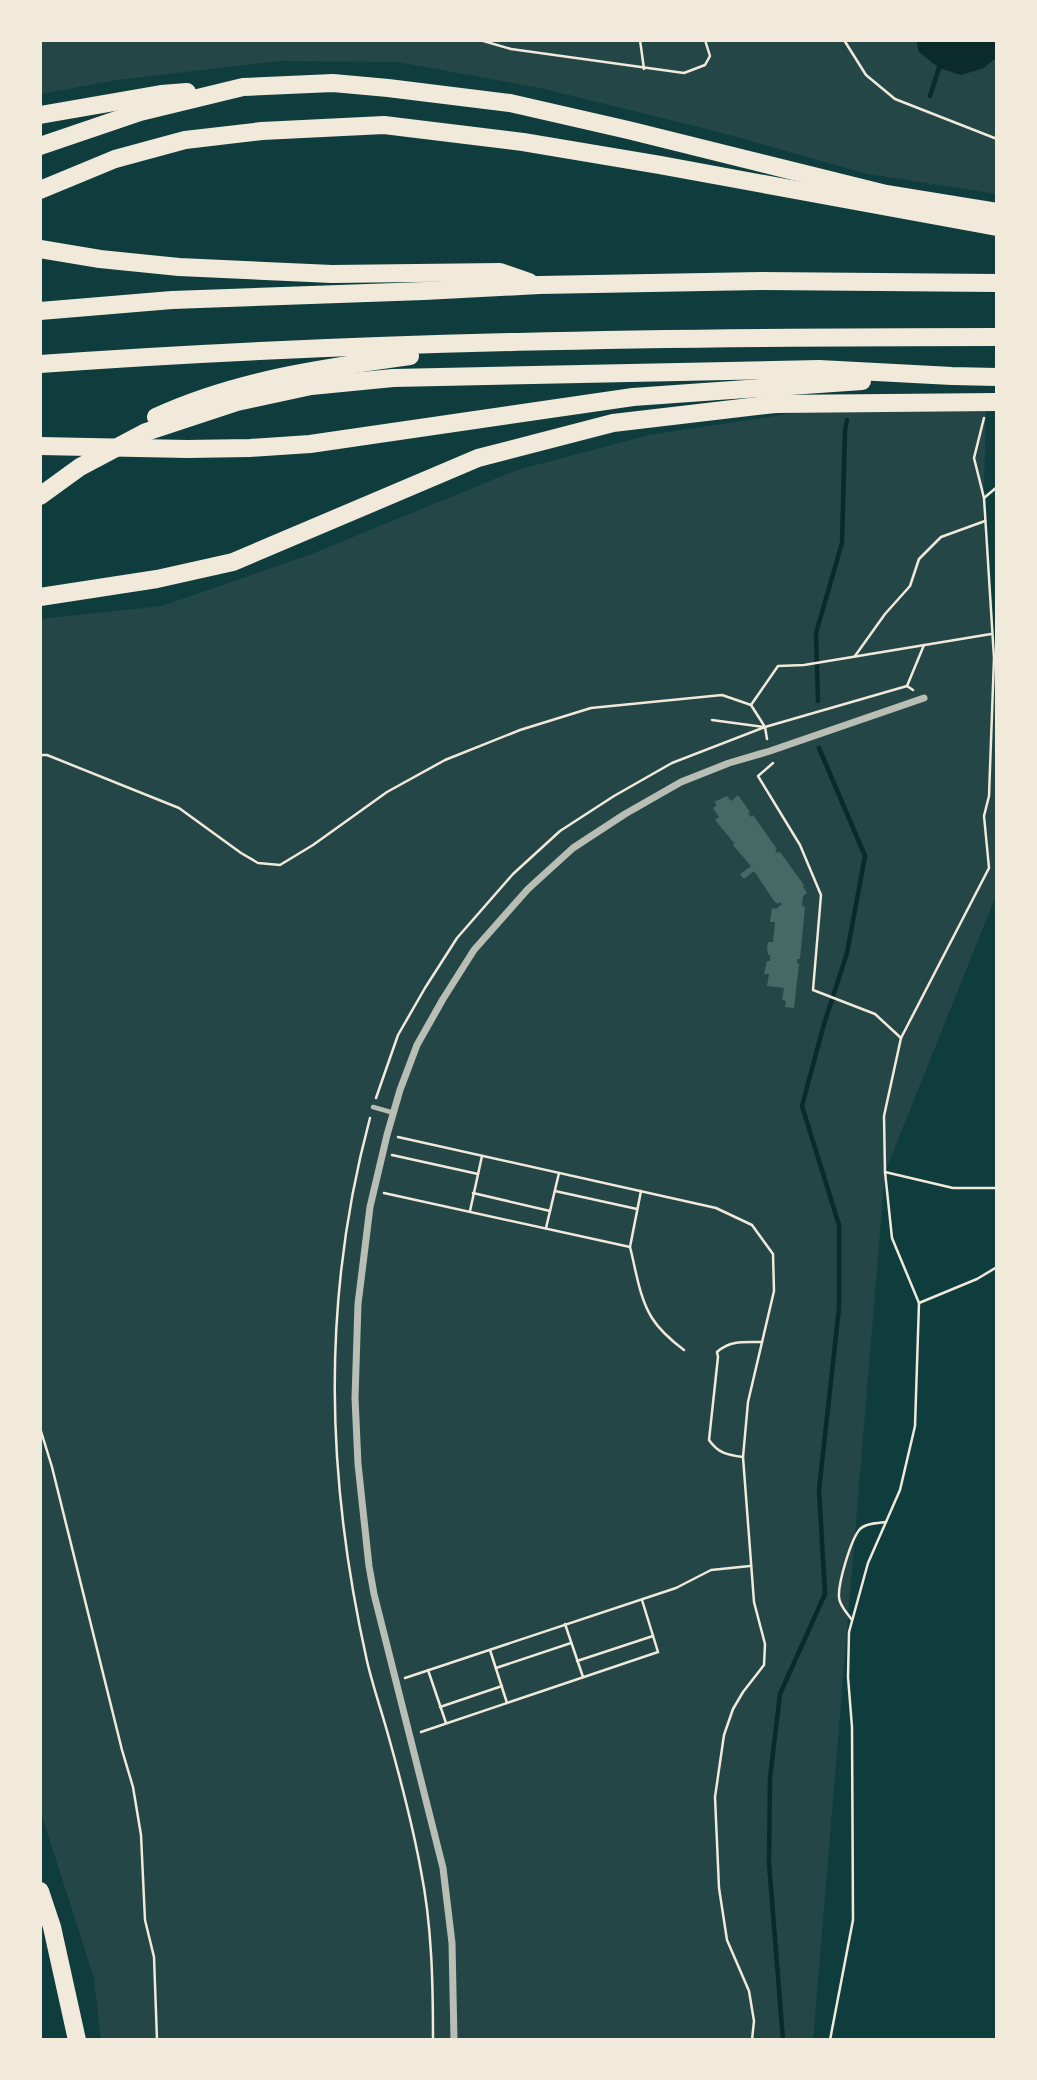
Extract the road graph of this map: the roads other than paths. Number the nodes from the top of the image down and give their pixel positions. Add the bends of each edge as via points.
1 (243, 87) junction
2 (40, 115) edge
3 (40, 146) edge
4 (40, 190) edge
5 (997, 212) edge
6 (997, 227) edge
7 (40, 249) edge
8 (997, 283) edge
9 (539, 285) junction
10 (40, 311) edge
11 (997, 337) edge
12 (510, 343) junction
13 (40, 364) edge
14 (952, 376) junction
15 (997, 377) edge
16 (991, 407) edge
17 (174, 415) junction
18 (40, 446) edge
19 (40, 489) edge
20 (40, 496) edge
21 (40, 597) edge
22 (924, 698) road end
23 (373, 1107) road end
24 (394, 1113) junction
25 (40, 1891) edge
26 (77, 2040) edge
27 (454, 2040) edge

1 - 2 highway via 161,94
1 - 3 highway via 140,112
1 - 5 highway via 333,83 510,103 886,194
4 - 6 highway via 115,159 185,141 262,131 384,125 523,142
7 - 9 highway via 100,259 260,272 500,272
8 - 9 highway
9 - 10 highway via 172,300
11 - 12 highway
12 - 13 highway via 182,354
12 - 17 highway via 280,376 202,398
14 - 15 highway
14 - 17 highway via 819,369 393,378 311,386
14 - 18 highway via 633,397 310,444 187,449
16 - 21 highway via 775,404 613,423 478,458 233,562
17 - 19 highway via 117,435
17 - 20 highway via 108,450
22 - 24 street via 681,782 573,848 528,889 474,950 418,1045
23 - 24 lane
24 - 27 street via 370,1207 358,1304 358,1464 369,1566 443,1868 452,1943
25 - 26 highway

